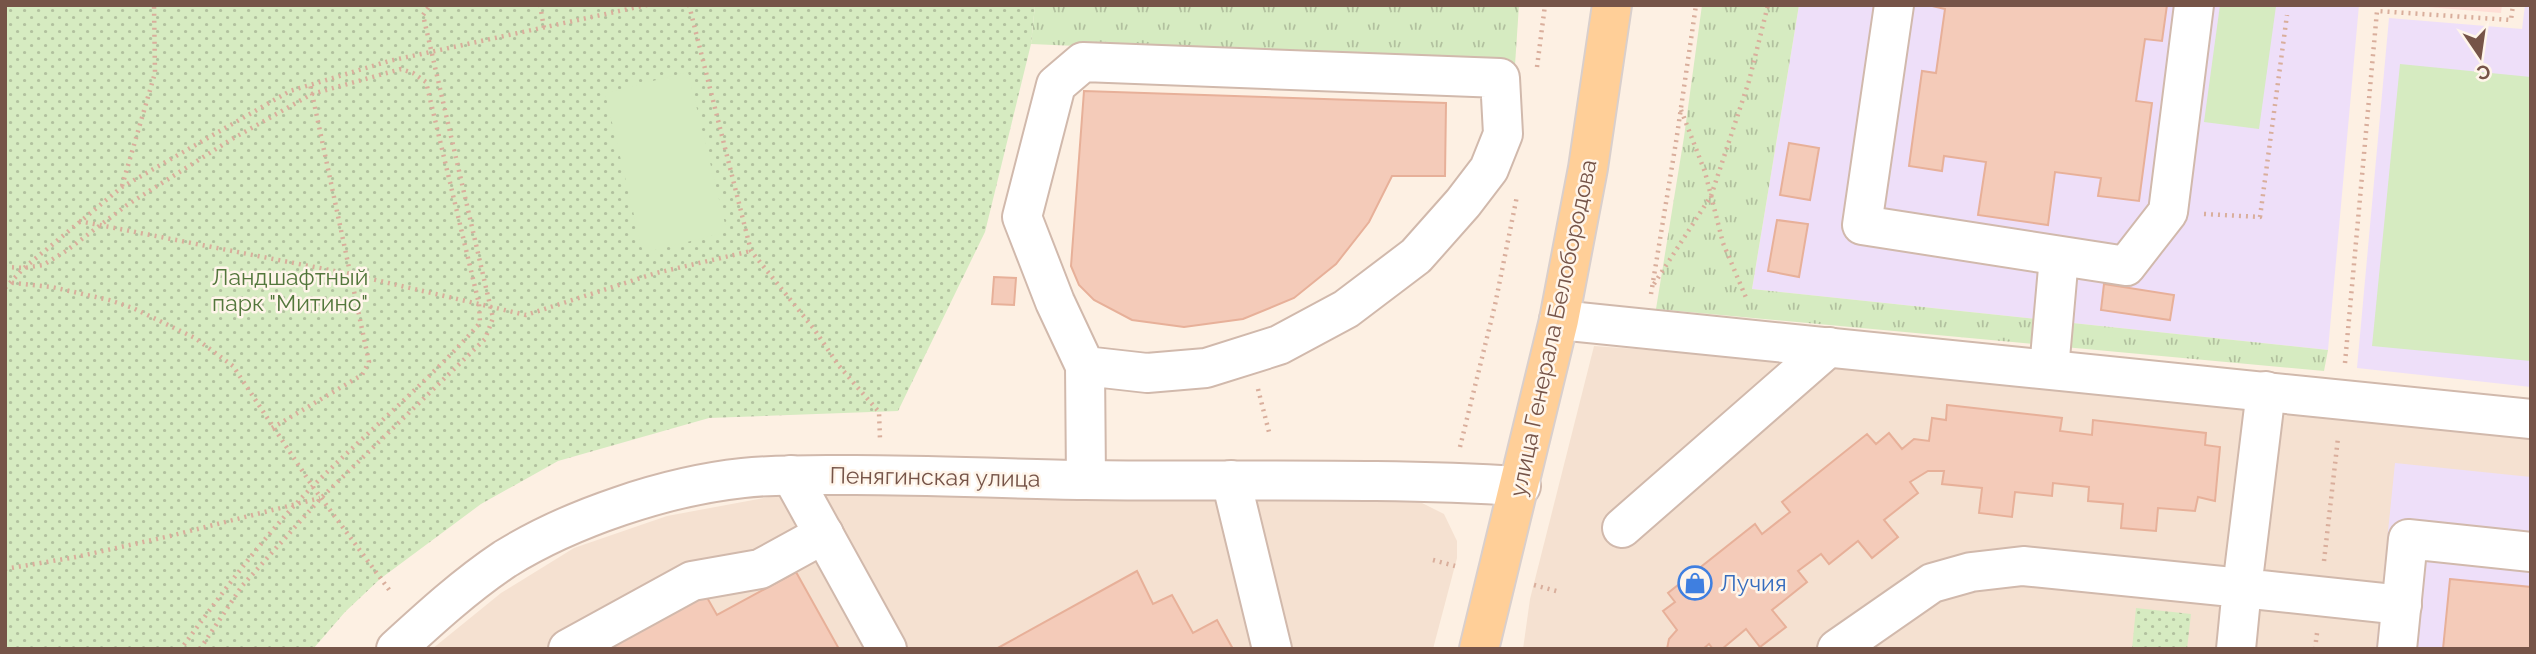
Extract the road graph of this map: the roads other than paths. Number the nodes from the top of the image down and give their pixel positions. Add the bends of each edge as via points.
1 (1612, 5) edge
2 (1894, 5) edge
3 (2194, 5) edge
4 (2059, 257) junction
5 (1559, 320) junction
6 (1829, 347) junction
7 (1085, 366) junction
8 (2049, 369) junction
9 (2266, 391) junction
10 (2531, 419) edge
11 (791, 475) junction
12 (1086, 480) junction
13 (1231, 480) junction
14 (1521, 486) junction
15 (1622, 528) dead end
16 (824, 534) junction
17 (2531, 552) edge
18 (2242, 588) junction
19 (2402, 605) junction
20 (396, 649) edge
21 (568, 649) edge
22 (887, 649) edge
23 (1272, 649) edge
24 (1479, 649) edge
25 (1837, 649) edge
26 (2235, 649) edge
27 (2397, 649) edge

1 - 5 main road, улица Генерала Белобородова
2 - 4 street via 1862,225
3 - 4 street via 2168,212 2126,266
4 - 8 street
5 - 6 street
5 - 14 main road, улица Генерала Белобородова
6 - 8 street
6 - 15 street
7 - 7 street via 1147,373 1206,368 1279,345 1346,309 1416,256 1489,169 1503,134 1500,78 1083,62 1056,85 1022,217
7 - 12 street
8 - 9 street
9 - 10 street
9 - 18 street
11 - 12 street, Пенягинская улица
11 - 16 street
11 - 20 street, Пенягинская улица via 741,478 658,495 573,524 506,559 446,603
12 - 13 street, Пенягинская улица
13 - 14 street, Пенягинская улица
13 - 23 street
14 - 24 main road, улица Генерала Белобородова
16 - 21 street via 760,569 692,581
16 - 22 street
17 - 19 street via 2408,539
18 - 19 street
18 - 25 street via 2023,565 1971,572 1933,583
18 - 26 street
19 - 27 street

